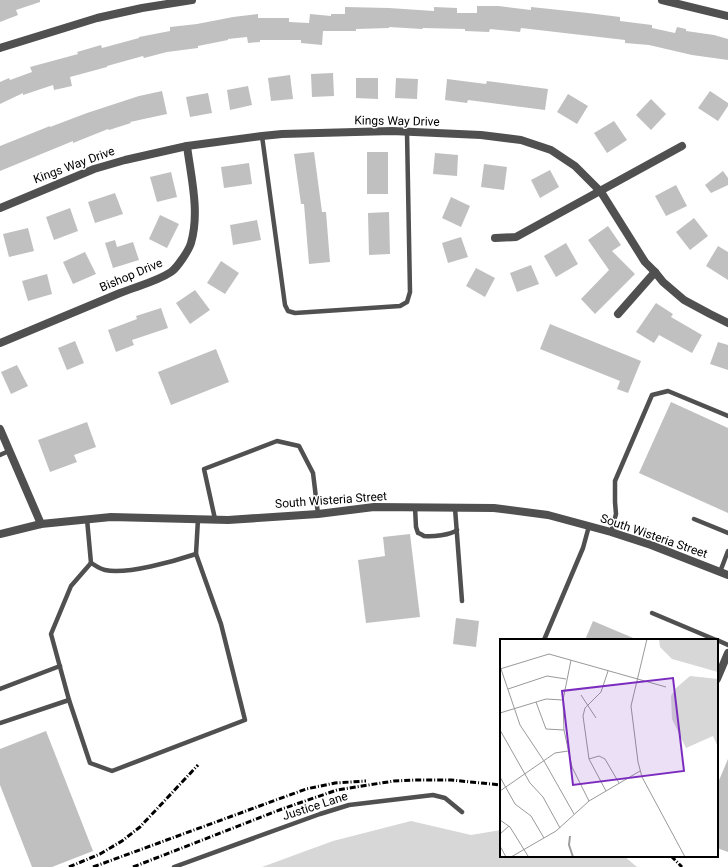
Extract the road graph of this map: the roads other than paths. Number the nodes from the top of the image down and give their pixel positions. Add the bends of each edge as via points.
1 (192, 0) edge
2 (662, 0) edge
3 (728, 16) edge
4 (0, 48) edge
5 (407, 132) junction
6 (262, 136) junction
7 (187, 146) junction
8 (682, 146) dead end
9 (601, 192) junction
10 (0, 208) edge
11 (495, 238) dead end
12 (655, 272) junction
13 (618, 314) dead end
14 (728, 323) edge
15 (0, 343) edge
16 (728, 416) edge
17 (0, 430) edge
18 (9, 451) junction
19 (0, 455) edge
20 (415, 507) junction
21 (455, 508) junction
22 (318, 514) junction
23 (87, 519) junction
24 (198, 519) junction
25 (215, 519) junction
26 (694, 520) dead end
27 (41, 524) junction
28 (589, 526) junction
29 (457, 530) junction
30 (610, 532) junction
31 (728, 533) edge
32 (0, 534) edge
33 (728, 551) edge
34 (196, 554) junction
35 (91, 563) junction
36 (724, 573) edge
37 (462, 601) dead end
38 (652, 613) dead end
39 (544, 639) edge
40 (714, 639) edge
41 (718, 641) edge
42 (728, 645) edge
43 (728, 653) edge
44 (60, 666) junction
45 (718, 677) edge
46 (0, 689) edge
47 (70, 700) junction
48 (0, 723) edge
49 (462, 812) dead end
50 (174, 867) edge

1 - 4 street via 97,18
2 - 3 street
5 - 6 street, Kings Way Drive
5 - 6 lane via 410,292 407,302 400,306 296,313 288,311 285,305
5 - 9 street, Kings Way Drive via 480,135 521,140 551,150 575,166
6 - 7 street, Kings Way Drive
7 - 10 street, Kings Way Drive via 94,169
7 - 15 street, Bishop Drive via 194,204 194,228 186,254 172,271
8 - 9 street
9 - 11 street via 516,238
9 - 12 street, Kings Way Drive via 645,262
12 - 13 street
12 - 14 street, Kings Way Drive via 684,300
16 - 30 lane via 668,391 652,395 615,481 616,514
17 - 18 street
18 - 19 lane
18 - 27 street
20 - 21 street, South Wisteria Street
20 - 22 street, South Wisteria Street via 374,507
20 - 29 lane via 416,526 418,532 424,536 448,535
21 - 28 street, South Wisteria Street via 494,508 540,514
21 - 29 lane
22 - 25 street, South Wisteria Street
22 - 25 lane via 313,473 298,446 277,441 204,469
23 - 24 street, South Wisteria Street
23 - 27 street, South Wisteria Street
23 - 35 lane
24 - 25 street, South Wisteria Street
24 - 34 lane
26 - 31 lane
27 - 32 street, South Wisteria Street
28 - 30 street, South Wisteria Street
28 - 39 lane via 583,548
29 - 37 lane
30 - 36 street, South Wisteria Street
33 - 36 lane
34 - 35 lane via 125,570 105,570
34 - 47 lane via 221,624 245,720 112,771 90,763
35 - 44 lane via 71,586 51,634
38 - 40 lane
41 - 42 lane
43 - 45 street
44 - 46 lane
44 - 47 lane
47 - 48 lane
49 - 50 lane, Justice Lane via 445,798 433,795 349,805

